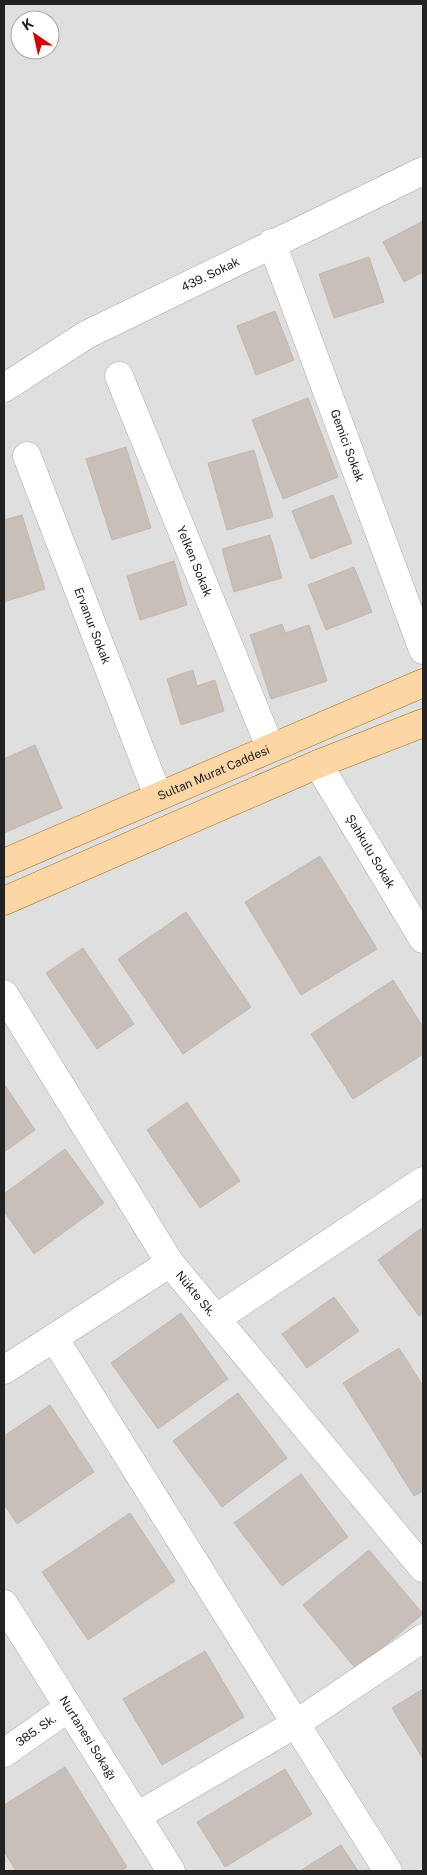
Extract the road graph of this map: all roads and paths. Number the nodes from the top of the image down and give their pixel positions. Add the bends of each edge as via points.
1 (423, 171) edge
2 (272, 243) junction
3 (119, 376) dead end
4 (4, 388) edge
5 (27, 456) dead end
6 (423, 650) edge
7 (423, 683) edge
8 (423, 723) edge
9 (270, 747) junction
10 (318, 764) junction
11 (158, 796) junction
12 (4, 863) edge
13 (4, 902) edge
14 (423, 939) edge
15 (4, 994) edge
16 (423, 1181) edge
17 (170, 1263) junction
18 (217, 1318) junction
19 (54, 1338) junction
20 (4, 1370) edge
21 (423, 1568) edge
22 (4, 1604) edge
23 (423, 1638) edge
24 (68, 1708) junction
25 (297, 1723) junction
26 (4, 1753) edge
27 (137, 1816) junction
28 (172, 1871) edge
29 (388, 1871) edge

1 - 2 street, 439. Sokak
2 - 4 street, 439. Sokak via 86,336
2 - 6 street, Gemici Sokak
3 - 9 street, Yelken Sokak
5 - 11 street, Ervanur Sokak
7 - 9 main road, Sultan Murat Caddesi
8 - 10 main road
9 - 11 main road, Sultan Murat Caddesi
10 - 13 main road
10 - 14 street, Şahkulu Sokak
11 - 12 main road, Sultan Murat Caddesi
15 - 17 street, Nükte Sk.
16 - 18 street
17 - 18 street, Nükte Sk.
17 - 19 street
18 - 21 street, Nükte Sk.
19 - 20 street
19 - 25 street
22 - 24 street, Nurtanesi Sokağı
23 - 25 street
24 - 26 street, 385. Sk.
24 - 27 street, Nurtanesi Sokağı
25 - 27 street
25 - 29 street
27 - 28 street, Nurtanesi Sokağı

